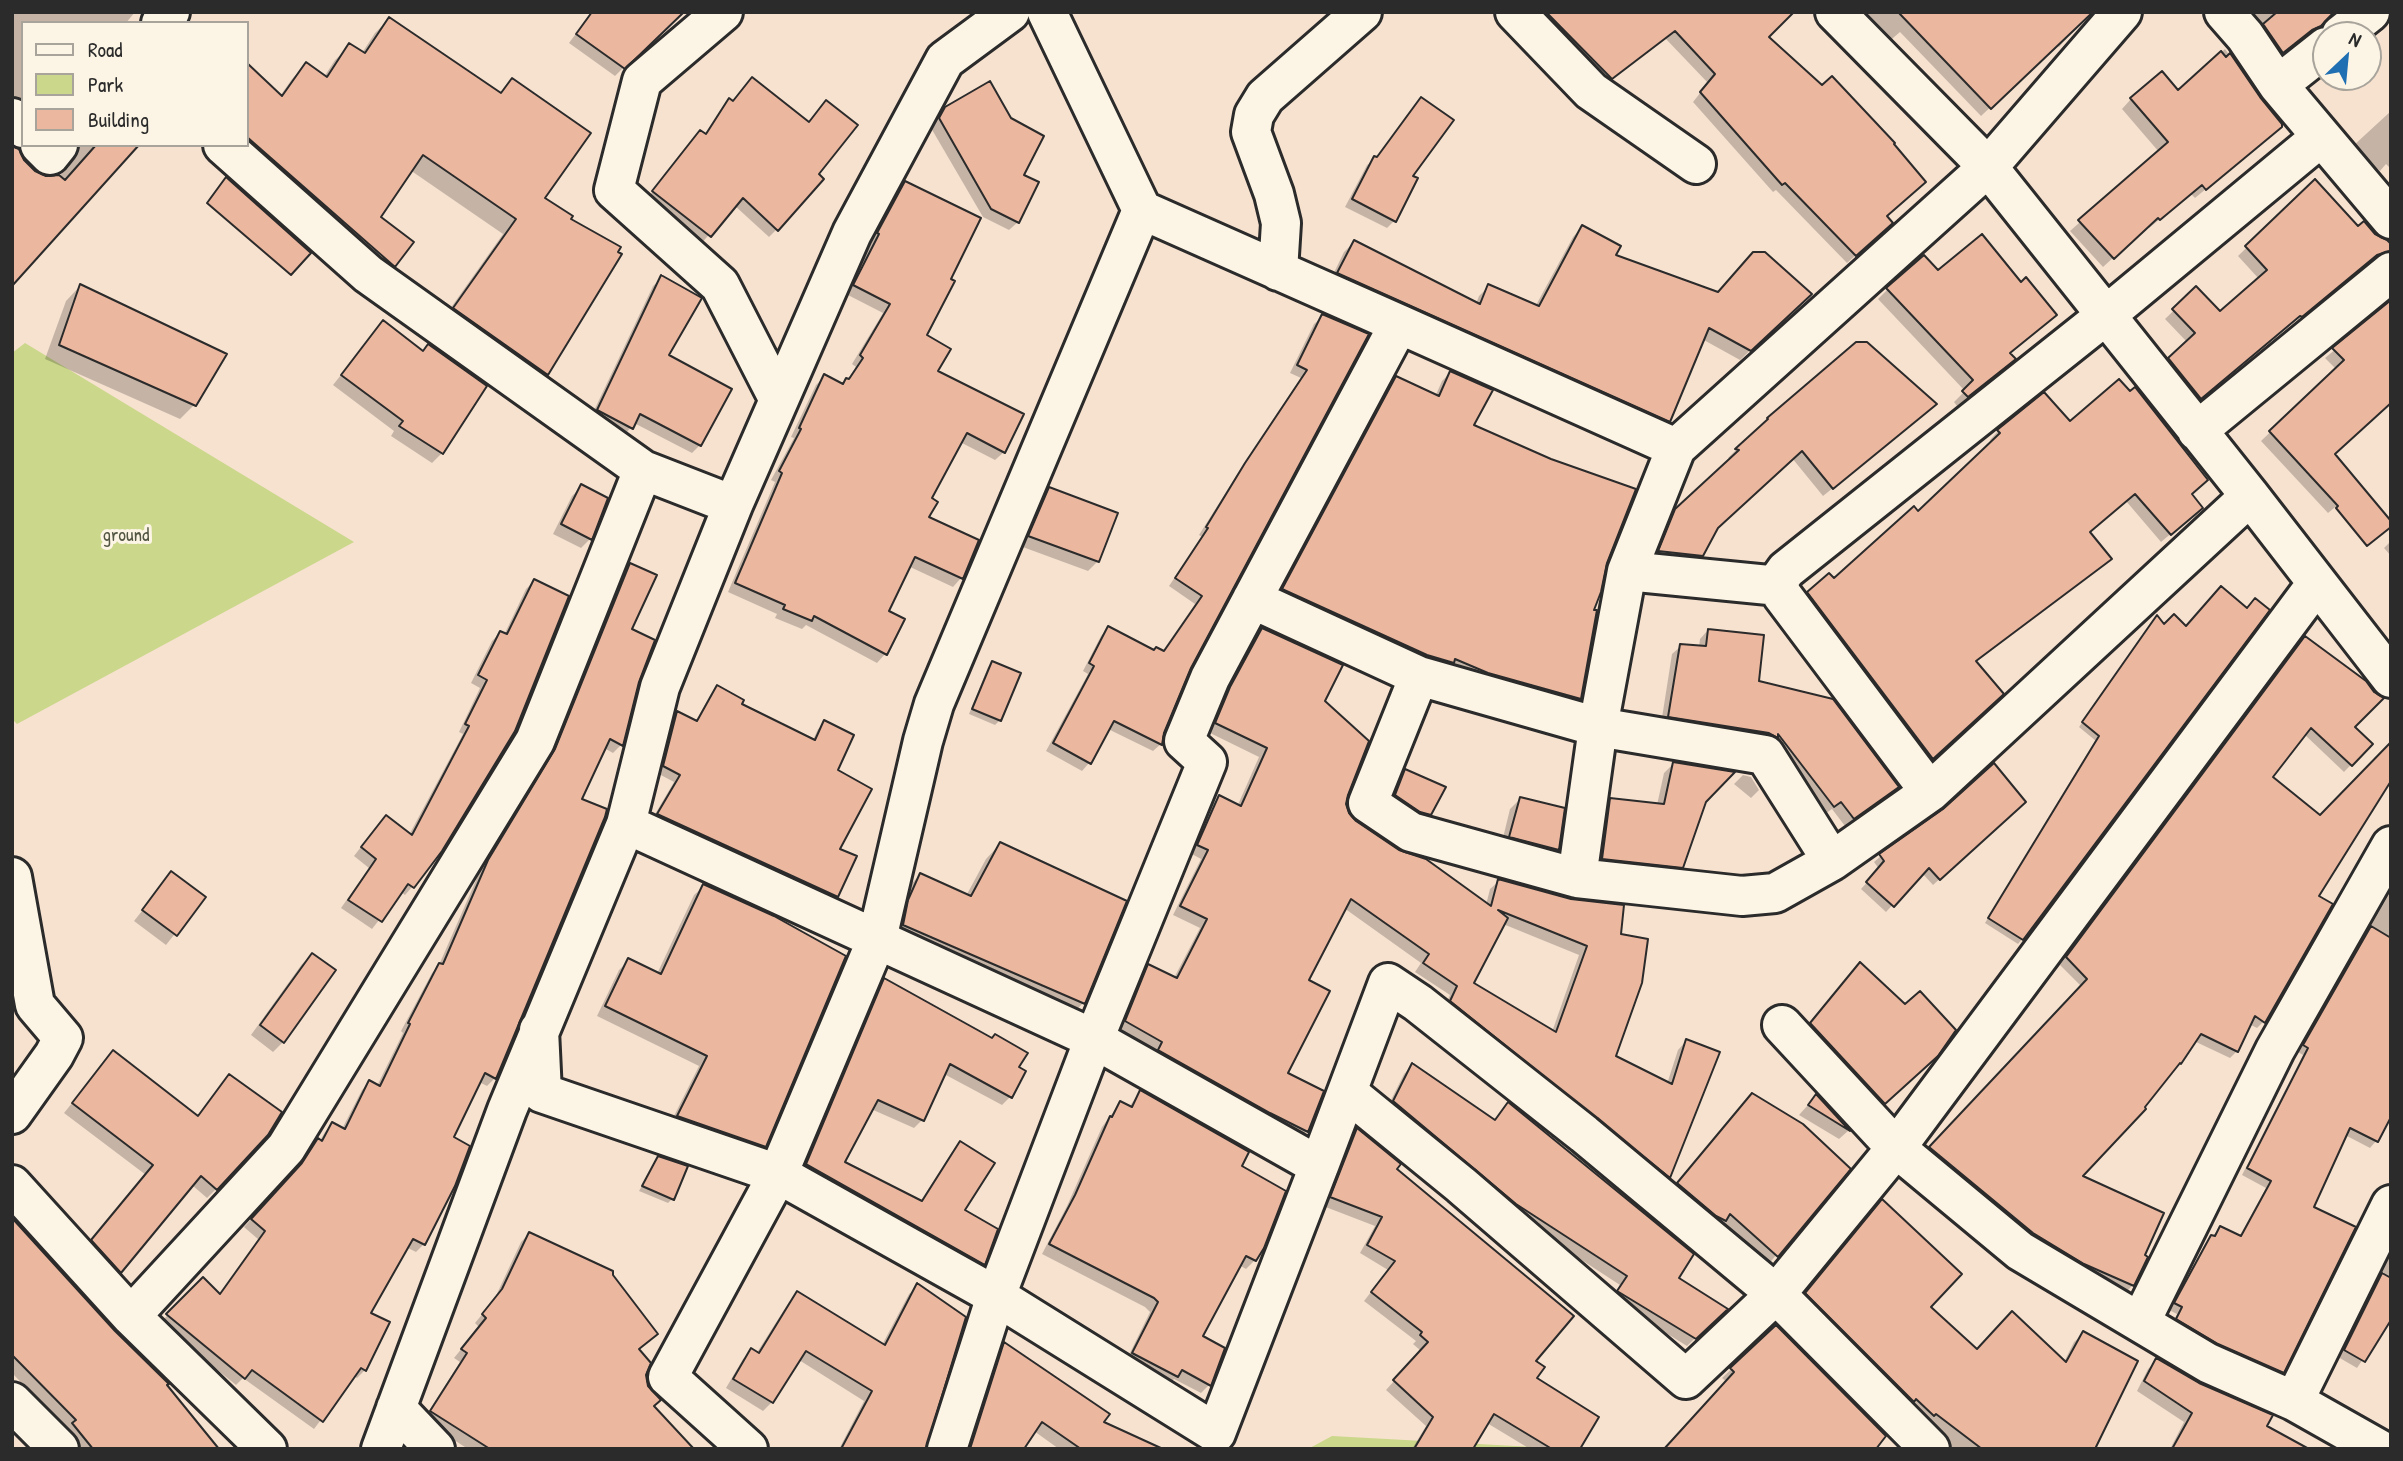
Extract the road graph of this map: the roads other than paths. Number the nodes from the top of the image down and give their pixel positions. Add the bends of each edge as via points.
1 (723, 12) edge
2 (1010, 12) edge
3 (1047, 12) edge
4 (1362, 12) edge
5 (1515, 12) edge
6 (1835, 12) edge
7 (2122, 12) edge
8 (2224, 12) edge
9 (2312, 58) edge
10 (2278, 85) junction
11 (2321, 137) junction
12 (42, 147) edge
13 (56, 147) edge
14 (225, 147) edge
15 (1696, 164) dead end
16 (1988, 167) junction
17 (1142, 209) junction
18 (2391, 219) edge
19 (1278, 271) junction
20 (2391, 272) edge
21 (2105, 316) junction
22 (1399, 324) junction
23 (779, 400) junction
24 (2197, 431) junction
25 (1676, 448) junction
26 (643, 470) junction
27 (2250, 496) junction
28 (733, 505) junction
29 (1627, 571) junction
30 (2317, 583) junction
31 (1779, 586) junction
32 (1252, 599) junction
33 (1419, 676) junction
34 (2391, 678) edge
35 (1598, 727) junction
36 (1930, 792) junction
37 (626, 824) junction
38 (2391, 846) edge
39 (1832, 861) junction
40 (12, 877) edge
41 (1577, 878) junction
42 (877, 939) junction
43 (1782, 1025) dead end
44 (539, 1030) junction
45 (1094, 1039) junction
46 (1347, 1092) junction
47 (12, 1114) edge
48 (1896, 1148) junction
49 (1319, 1166) junction
50 (778, 1174) junction
51 (12, 1185) edge
52 (2391, 1205) edge
53 (1776, 1294) junction
54 (996, 1296) junction
55 (131, 1316) junction
56 (2141, 1321) junction
57 (2294, 1401) junction
58 (12, 1402) edge
59 (396, 1408) junction
60 (59, 1449) edge
61 (267, 1449) edge
62 (381, 1449) edge
63 (435, 1449) edge
64 (748, 1449) edge
65 (947, 1449) edge
66 (1930, 1449) edge
67 (2379, 1449) edge

1 - 23 street via 642,81 614,190 720,285
2 - 23 street via 945,60 852,233
3 - 17 street
4 - 19 street via 1265,97 1254,114 1251,132 1280,223
5 - 15 street via 1591,91
6 - 16 street
7 - 16 street
8 - 10 street
9 - 10 street
10 - 11 street
11 - 18 street
11 - 21 street
12 - 13 street via 50,155
14 - 26 street via 368,274
16 - 21 street
16 - 25 street
17 - 19 street
17 - 42 street via 934,704
19 - 22 street
20 - 24 street
21 - 24 street
21 - 31 street via 1786,569
22 - 25 street
22 - 32 street
23 - 28 street
24 - 27 street
25 - 29 street
26 - 28 street
26 - 55 street via 535,741 286,1148
27 - 30 street
27 - 36 street
28 - 37 street via 660,687
29 - 31 street
29 - 35 street
30 - 34 street
30 - 48 street
31 - 36 street
32 - 33 street
32 - 45 street via 1210,678 1184,741 1207,762
33 - 35 street
33 - 41 street via 1368,803 1411,832
35 - 39 street via 1765,755
35 - 41 street
36 - 39 street
37 - 42 street
37 - 44 street
38 - 56 street via 2275,1050
39 - 41 street via 1775,893 1742,896
40 - 47 street via 34,1005 63,1038
42 - 45 street
42 - 50 street
43 - 48 street
44 - 50 street via 541,1093
44 - 59 street
45 - 49 street
45 - 54 street
46 - 49 street
46 - 53 street via 1686,1380
46 - 53 street via 1388,983 1584,1133
48 - 53 street
48 - 56 street via 2020,1251
49 - 54 street via 1216,1433
50 - 54 street
50 - 64 street via 668,1377
51 - 55 street
52 - 57 street
53 - 66 street
54 - 65 street
55 - 61 street
56 - 57 street via 2208,1363
57 - 67 street
58 - 60 street
59 - 62 street
59 - 63 street

